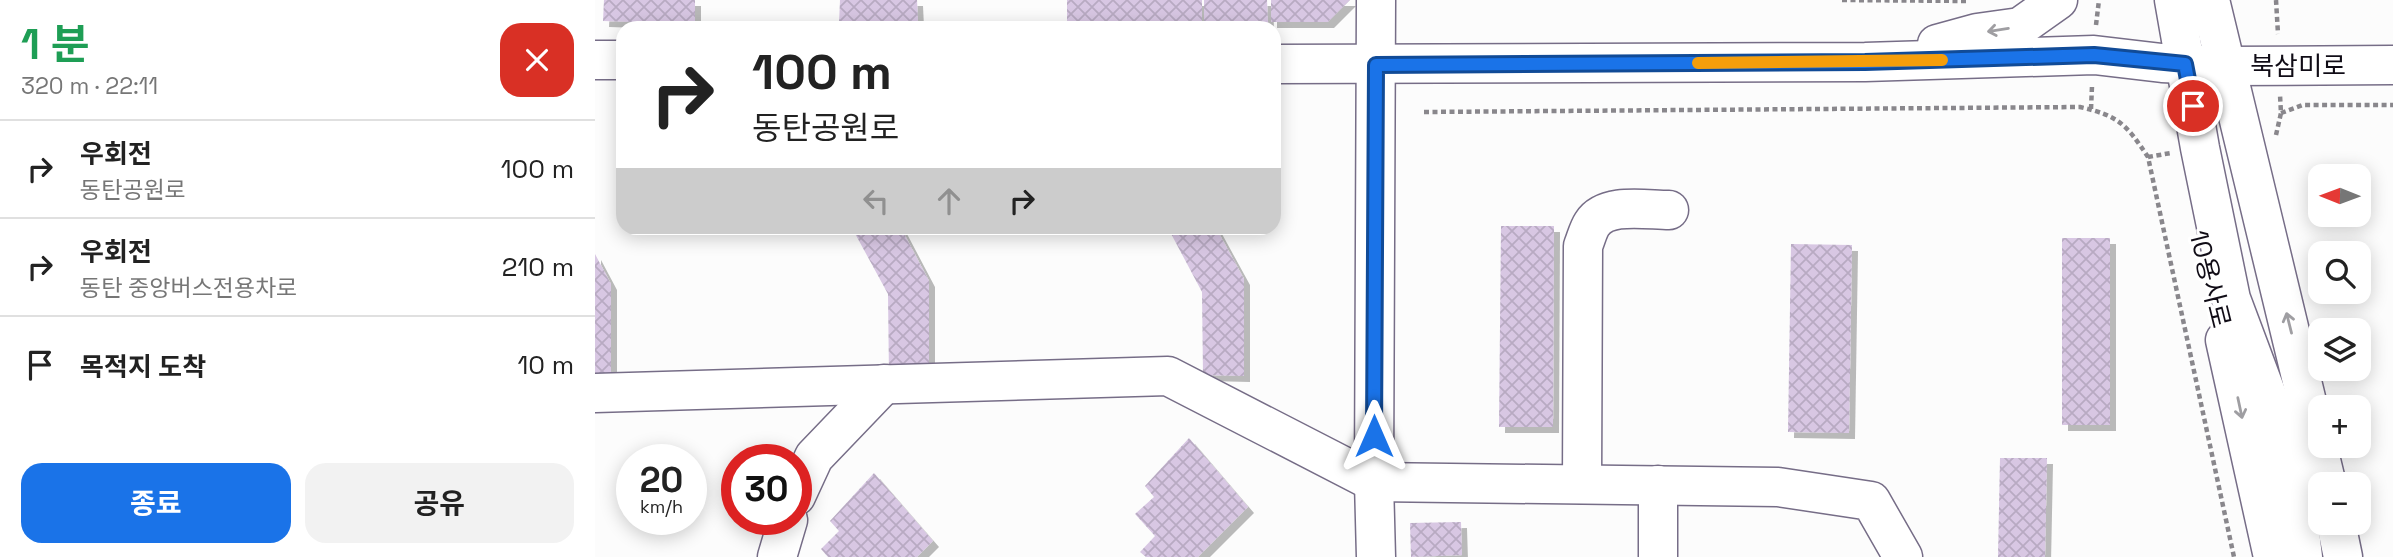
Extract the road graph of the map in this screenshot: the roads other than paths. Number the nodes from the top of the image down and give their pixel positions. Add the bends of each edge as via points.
1 (1376, 0) edge
2 (2058, 0) edge
3 (2150, 0) edge
4 (2174, 0) edge
5 (2193, 0) edge
6 (2210, 0) edge
7 (1865, 62) junction
8 (1281, 64) edge
9 (2195, 64) junction
10 (1376, 65) junction
11 (2393, 65) edge
12 (1668, 210) dead end
13 (884, 384) junction
14 (595, 394) edge
15 (812, 461) edge
16 (2323, 472) edge
17 (1374, 482) junction
18 (1582, 484) junction
19 (1658, 485) junction
20 (783, 535) edge
21 (2338, 535) edge
22 (777, 557) edge
23 (1376, 557) edge
24 (1658, 557) edge
25 (1903, 557) edge
26 (2273, 557) edge
27 (2303, 557) edge
28 (2318, 557) edge
29 (2343, 557) edge

1 - 10 street
2 -> 7 street via 2020,27 1977,33
3 - 9 street, 10용사로
4 - 9 street
5 - 9 street
6 - 9 street, 10용사로
7 - 9 street, 북삼미로 via 2094,55
7 - 10 street
8 - 10 street
9 - 11 street, 북삼미로
16 -> 9 street, 10용사로
9 -> 26 street, 10용사로 via 2179,151
9 - 27 street via 2231,299 2279,427
9 - 28 street via 2256,309 2291,416
10 - 17 street
12 - 18 street via 1615,210 1601,215 1592,224 1584,246
13 - 14 street
13 - 15 street
13 - 17 street via 1168,376
17 - 18 street
17 - 23 street
18 - 19 street
19 - 24 street
19 - 25 street via 1778,487 1871,501
20 - 22 street
21 - 29 street

